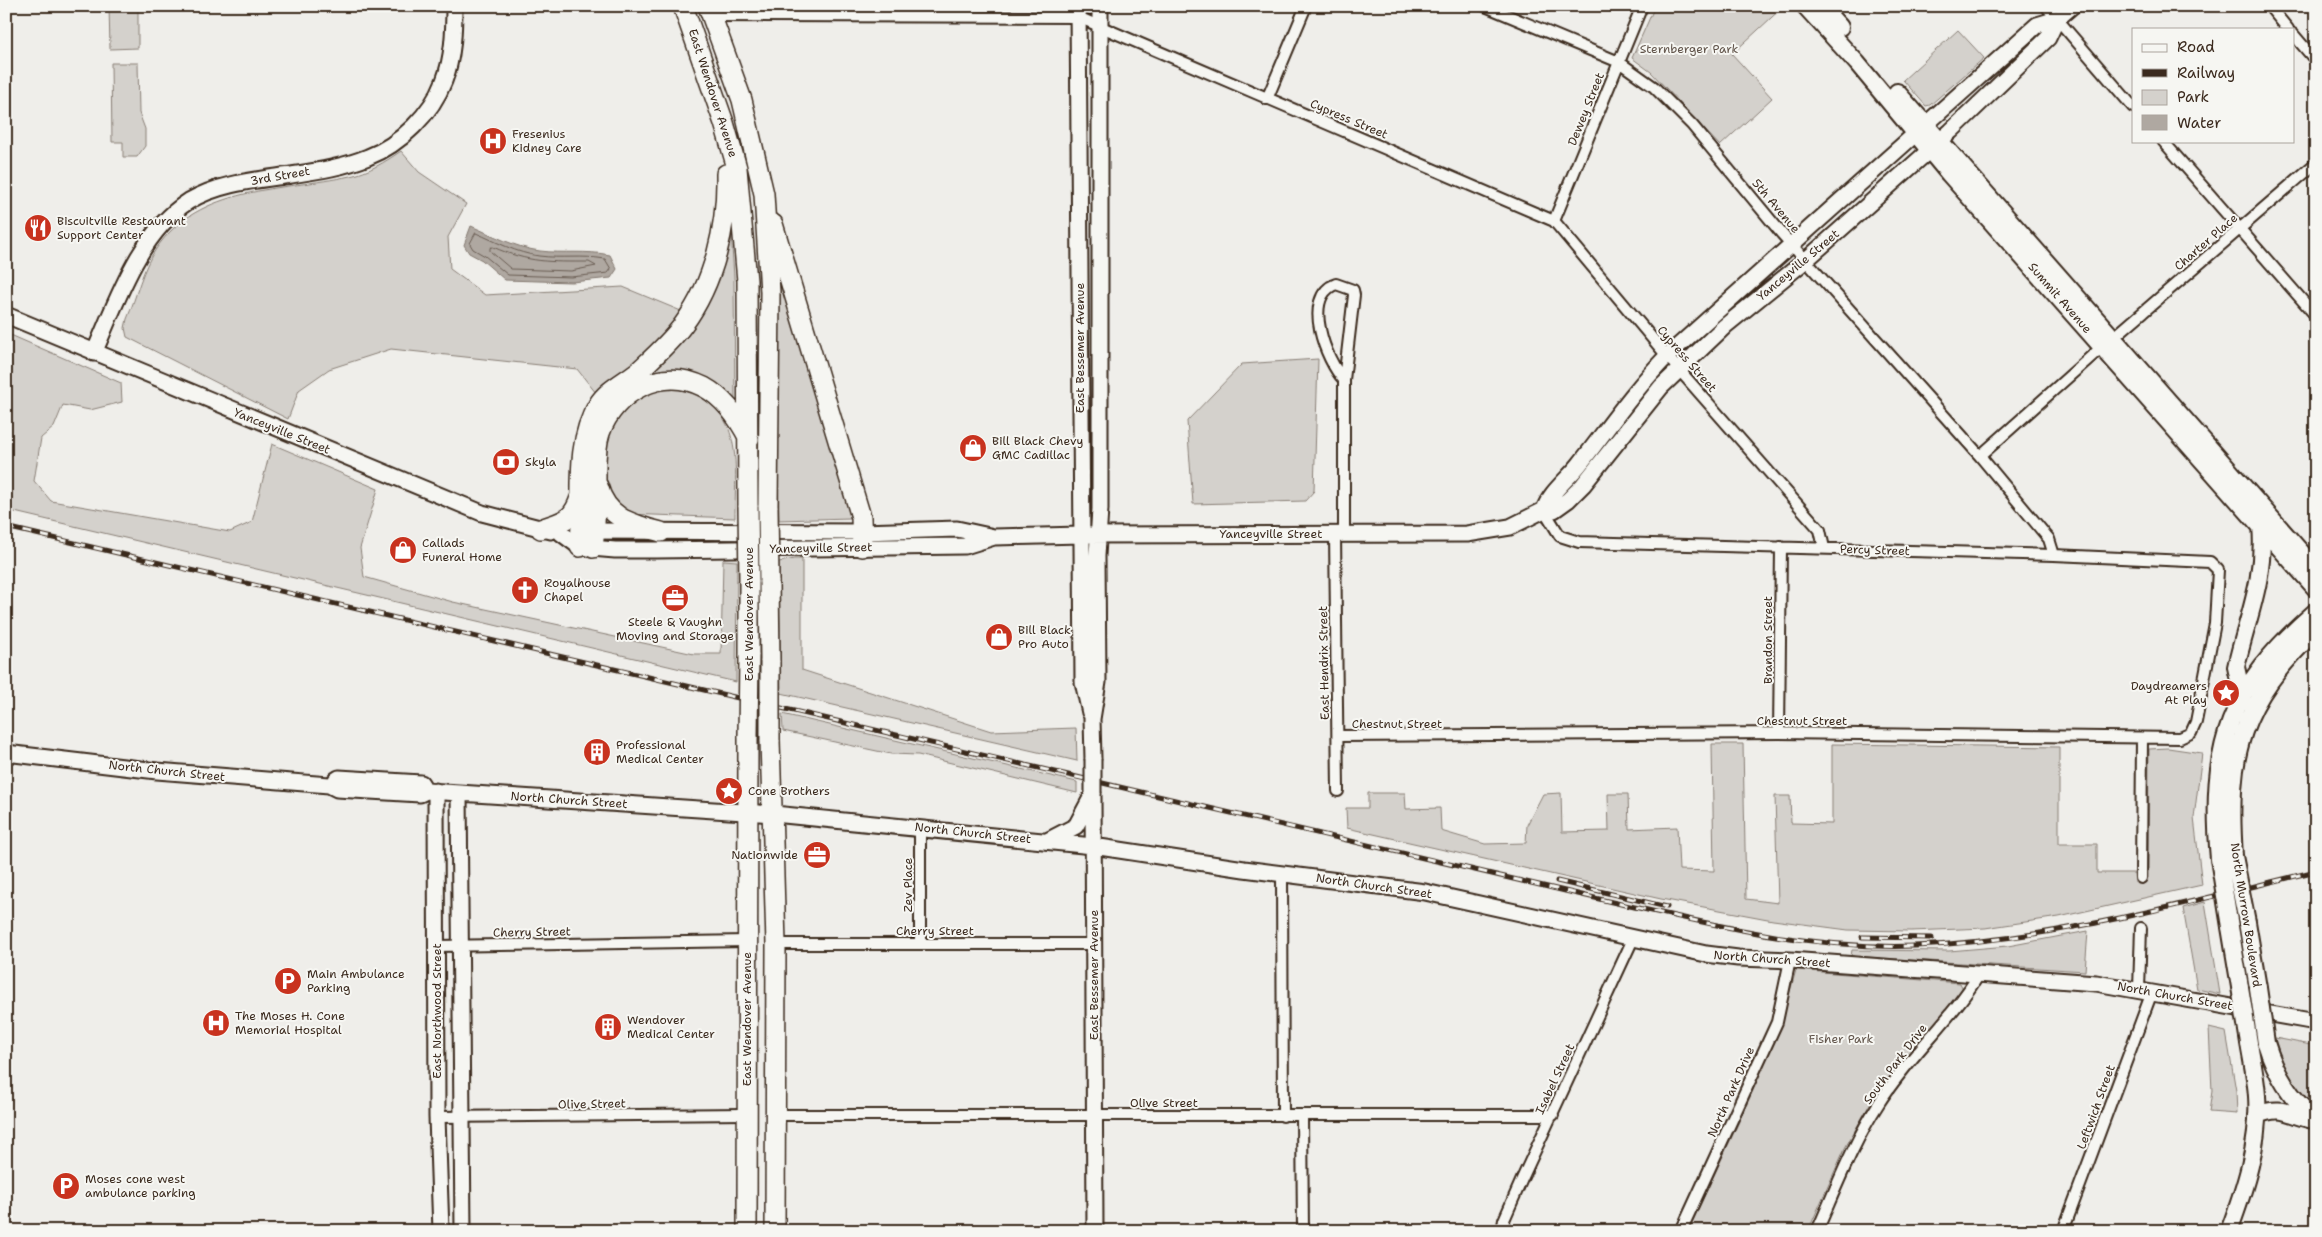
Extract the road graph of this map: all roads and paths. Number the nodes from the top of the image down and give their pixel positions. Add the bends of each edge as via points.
1 (454, 6) edge
2 (683, 6) edge
3 (1100, 6) edge
4 (1306, 6) edge
5 (1485, 6) edge
6 (1642, 6) edge
7 (1805, 6) edge
8 (1821, 6) edge
9 (2046, 6) edge
10 (2072, 6) edge
11 (2269, 6) edge
12 (710, 11) edge
13 (1078, 12) edge
14 (2056, 19) junction
15 (1100, 28) junction
16 (2287, 28) edge
17 (2294, 35) edge
18 (2316, 61) edge
19 (1619, 62) junction
20 (1267, 99) junction
21 (2132, 106) edge
22 (724, 123) junction
23 (1920, 129) junction
24 (2164, 142) edge
25 (1934, 146) junction
26 (2316, 163) edge
27 (764, 194) junction
28 (1554, 221) junction
29 (2240, 230) junction
30 (1792, 245) junction
31 (1806, 260) junction
32 (6, 315) edge
33 (2316, 316) edge
34 (2107, 342) junction
35 (94, 353) junction
36 (1667, 356) junction
37 (1679, 370) junction
38 (1344, 380) junction
39 (749, 440) junction
40 (1980, 456) junction
41 (589, 485) junction
42 (1544, 510) junction
43 (2260, 526) junction
44 (541, 529) junction
45 (661, 532) junction
46 (1340, 534) junction
47 (1082, 535) junction
48 (1098, 535) junction
49 (588, 539) junction
50 (862, 540) junction
51 (1781, 547) junction
52 (1824, 548) junction
53 (2054, 555) junction
54 (2314, 563) edge
55 (2315, 588) edge
56 (2316, 612) edge
57 (2316, 630) edge
58 (2208, 660) joint
59 (2245, 691) junction
60 (1092, 720) junction
61 (1779, 733) junction
62 (1338, 736) junction
63 (2142, 738) junction
64 (6, 753) edge
65 (431, 791) junction
66 (1338, 791) dead end
67 (459, 793) junction
68 (1093, 793) junction
69 (749, 812) junction
70 (774, 814) junction
71 (920, 827) junction
72 (1047, 841) junction
73 (1093, 846) junction
74 (2227, 858) junction
75 (1282, 874) junction
76 (2141, 878) dead end
77 (2141, 928) dead end
78 (1633, 939) junction
79 (747, 941) junction
80 (920, 943) junction
81 (776, 944) junction
82 (1093, 944) junction
83 (437, 946) junction
84 (460, 946) junction
85 (1790, 960) junction
86 (1980, 973) junction
87 (2146, 991) junction
88 (2316, 1022) edge
89 (747, 1114) junction
90 (1552, 1114) junction
91 (776, 1115) junction
92 (2257, 1115) junction
93 (1094, 1116) junction
94 (1283, 1116) junction
95 (1302, 1116) junction
96 (437, 1117) junction
97 (462, 1118) junction
98 (2315, 1120) edge
99 (440, 1231) edge
100 (463, 1231) edge
101 (747, 1231) edge
102 (775, 1231) edge
103 (1095, 1231) edge
104 (1303, 1231) edge
105 (1502, 1231) edge
106 (1681, 1231) edge
107 (1817, 1231) edge
108 (2063, 1231) edge
109 (2229, 1231) edge

1 - 35 main road, 3rd Street via 454,34 444,81 427,110 411,128 394,143 369,157 343,165 250,180 190,201 151,236 135,263
2 - 22 highway, East Wendover Avenue
3 - 15 main road, East Bessemer Avenue
4 - 20 street
5 - 19 street, 5th Avenue
6 - 19 street, Dewey Street
7 - 23 main road, Summit Avenue
8 - 23 main road, Summit Avenue
9 - 14 street
10 - 14 main road, Yanceyville Street
11 - 16 street
12 - 13 street, Cypress Street
12 - 27 highway, East Wendover Avenue via 742,100
13 - 15 street, Cypress Street
13 - 47 main road, East Bessemer Avenue
14 - 21 street
14 - 23 main road, Yanceyville Street via 2037,25
14 - 25 main road, Yanceyville Street via 2048,38
15 - 20 street, Cypress Street
15 - 48 main road, East Bessemer Avenue
17 - 18 street
19 - 28 street, Dewey Street
19 - 30 street, 5th Avenue via 1654,87 1692,125
20 - 28 street, Cypress Street
22 - 39 highway, East Wendover Avenue via 737,168 747,281
22 - 41 highway via 726,199 712,268 684,325 642,369 598,404 588,425 583,453
23 - 25 main road, Summit Avenue
23 - 30 main road, Yanceyville Street
24 - 29 street
25 - 31 main road, Yanceyville Street
25 - 34 main road, Summit Avenue
26 - 29 street, Charter Place
27 - 50 highway via 862,517
27 - 70 highway, East Wendover Avenue, bridge via 770,292 768,507 770,740
28 - 36 street, Cypress Street
29 - 33 street
29 - 34 street, Charter Place
30 - 31 street, 5th Avenue
30 - 36 main road, Yanceyville Street
31 - 37 main road, Yanceyville Street via 1725,326
31 - 40 street, 5th Avenue
32 - 35 main road, Yanceyville Street
34 - 40 street, Charter Place
34 - 43 main road, Summit Avenue
34 - 54 main road, Summit Avenue
35 - 44 main road, Yanceyville Street via 482,513
36 - 37 street, Cypress Street
36 - 42 main road, Yanceyville Street via 1636,389 1580,464 1548,499
37 - 42 main road, Yanceyville Street via 1643,408 1583,486 1554,510
37 - 52 street, Cypress Street via 1820,530
38 - 38 street, East Hendrix Street via 1354,295 1353,290 1336,284 1324,293 1318,312 1324,343 1335,371
38 - 46 street, East Hendrix Street
39 - 41 highway via 728,406 705,387 684,380 664,380 637,387 619,400 606,417
39 - 69 highway, East Wendover Avenue, bridge
40 - 53 street, 5th Avenue via 2049,539
41 - 44 highway via 567,520
41 - 45 highway via 620,518
41 - 49 highway
42 - 46 main road, Yanceyville Street via 1510,527 1483,533
42 - 51 street, Percy Street via 1555,531 1572,541
43 - 55 main road, Summit Avenue
43 - 59 main road via 2263,552 2260,573 2236,667
44 - 49 main road, Yanceyville Street
45 - 49 main road, Yanceyville Street
45 - 50 main road, Yanceyville Street
46 - 48 main road, Yanceyville Street
46 - 62 street, East Hendrix Street
47 - 48 main road, Yanceyville Street
47 - 50 main road, Yanceyville Street via 994,538 965,546
47 - 60 main road, East Bessemer Avenue via 1083,682
48 - 60 main road, East Bessemer Avenue via 1098,682
49 - 50 main road, Yanceyville Street via 615,550
51 - 52 street, Percy Street
51 - 61 street, Brandon Street
52 - 53 street, Percy Street
53 - 58 street, Percy Street via 2210,562 2218,570 2215,623
56 - 59 main road, North Murrow Boulevard via 2272,654
57 - 74 main road, North Murrow Boulevard via 2272,676 2244,732 2236,758
58 - 63 street, Chestnut Street via 2191,733 2180,738
59 - 74 main road, North Murrow Boulevard via 2227,730 2216,788
60 - 68 main road, East Bessemer Avenue, bridge
61 - 62 street, Chestnut Street
61 - 63 street, Chestnut Street
62 - 66 street, East Hendrix Street
63 - 76 street
64 - 65 main road, North Church Street via 157,771 329,785 337,789 420,794
65 - 67 main road, North Church Street
65 - 83 main road, East Northwood Street
67 - 69 main road, North Church Street
67 - 84 main road, East Northwood Street
68 - 72 main road via 1076,826
68 - 73 main road, East Bessemer Avenue
69 - 70 main road, North Church Street
69 - 79 highway, East Wendover Avenue
70 - 71 main road, North Church Street
70 - 81 highway, East Wendover Avenue
71 - 72 main road, North Church Street
71 - 80 street, Zev Place
72 - 73 main road, North Church Street
73 - 75 main road, North Church Street
73 - 82 main road, East Bessemer Avenue
74 - 92 main road, North Murrow Boulevard, bridge via 2230,927 2257,1096
74 - 98 main road, North Murrow Boulevard, bridge via 2247,922 2266,1043 2278,1076 2288,1092
75 - 78 main road, North Church Street via 1425,892
75 - 94 street
77 - 87 street, Leftwich Street
78 - 85 main road, North Church Street via 1738,958
78 - 90 street, Isabel Street
79 - 84 street, Cherry Street
79 - 89 highway, East Wendover Avenue
80 - 81 street, Cherry Street
80 - 82 street, Cherry Street
81 - 91 highway, East Wendover Avenue
82 - 93 main road, East Bessemer Avenue
83 - 84 street, Cherry Street
83 - 96 main road, East Northwood Street
84 - 97 main road, East Northwood Street
85 - 86 main road, North Church Street
85 - 106 street, North Park Drive via 1777,1022
86 - 87 main road, North Church Street via 2096,983
86 - 107 street, South Park Drive via 1879,1103 1847,1162
87 - 88 main road, North Church Street
87 - 108 street, Leftwich Street
89 - 97 street, Olive Street
89 - 101 highway, East Wendover Avenue
90 - 95 street, Olive Street
90 - 105 street, Isabel Street
91 - 93 street, Olive Street
91 - 102 highway, East Wendover Avenue
92 - 98 main road via 2283,1110 2298,1118
92 - 109 main road, North Murrow Boulevard via 2247,1180
93 - 94 street, Olive Street
93 - 103 main road, East Bessemer Avenue
94 - 95 street, Olive Street
95 - 104 street
96 - 97 street, Olive Street
96 - 99 main road, East Northwood Street
97 - 100 main road, East Northwood Street

